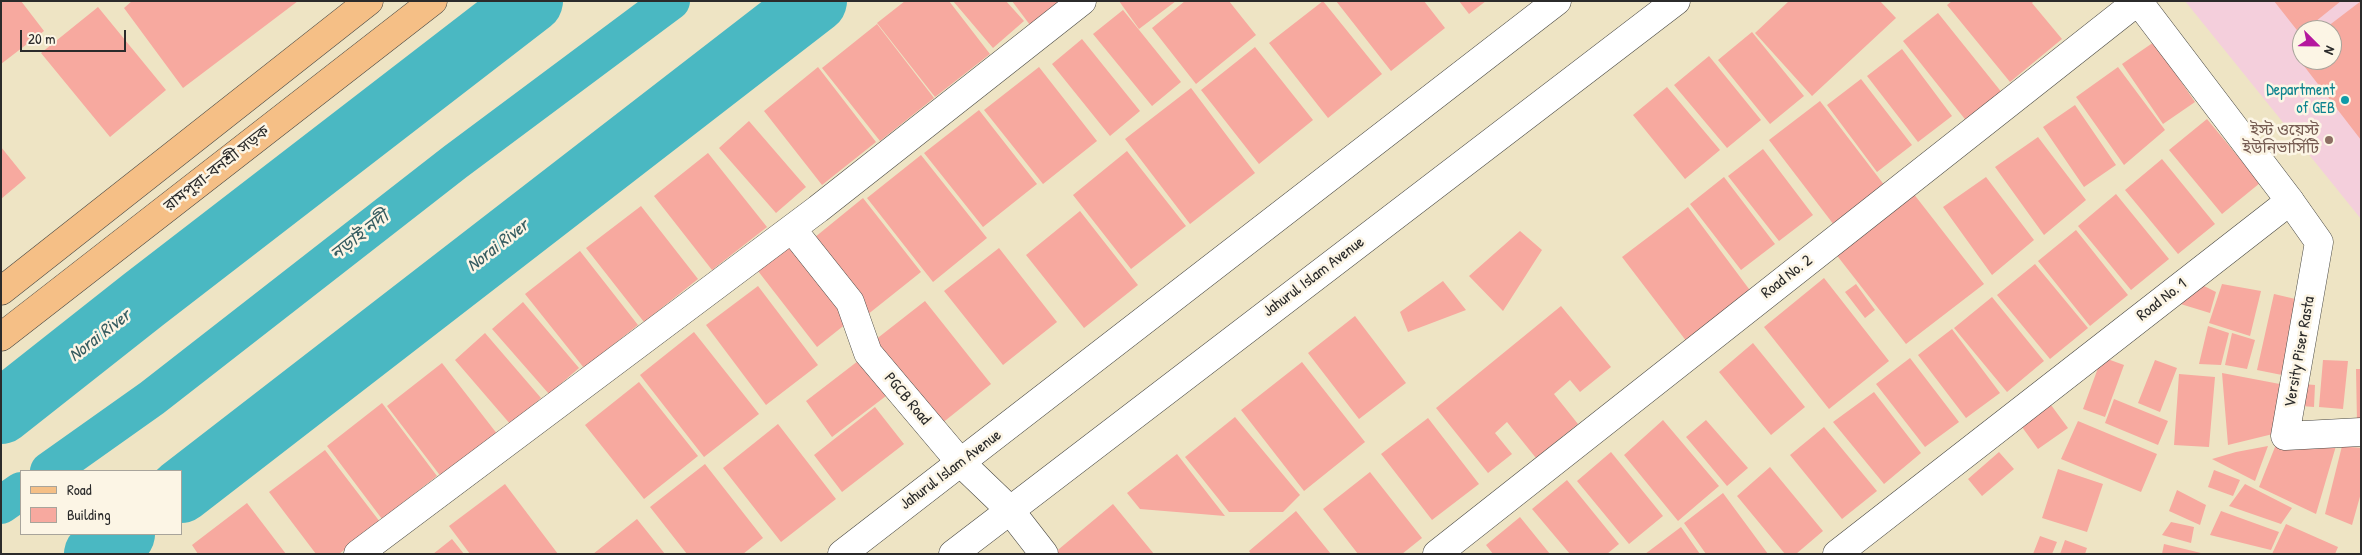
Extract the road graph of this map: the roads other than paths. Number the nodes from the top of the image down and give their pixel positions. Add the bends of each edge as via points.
1 (369, 1) edge
2 (433, 1) edge
3 (1082, 1) edge
4 (1557, 1) edge
5 (1676, 1) edge
6 (2138, 1) edge
7 (2290, 200) junction
8 (792, 228) junction
9 (1, 291) edge
10 (1, 337) edge
11 (2361, 432) edge
12 (960, 462) junction
13 (1009, 509) junction
14 (358, 554) edge
15 (842, 554) edge
16 (953, 554) edge
17 (1044, 554) edge
18 (1437, 554) edge
19 (1837, 554) edge

1 - 9 main road
2 - 10 main road, রামপুরা-বনশ্রী সড়ক
3 - 8 street
4 - 12 street, Jahurul Islam Avenue
5 - 13 street, Jahurul Islam Avenue
6 - 7 street
6 - 18 street, Road No. 2
7 - 11 street, Versity Piser Rasta via 2319,242 2285,436
7 - 19 street, Road No. 1
8 - 12 street, PGCB Road via 850,302 868,353
8 - 14 street
12 - 13 street, PGCB Road
12 - 15 street, Jahurul Islam Avenue
13 - 16 street, Jahurul Islam Avenue
13 - 17 street, PGCB Road

